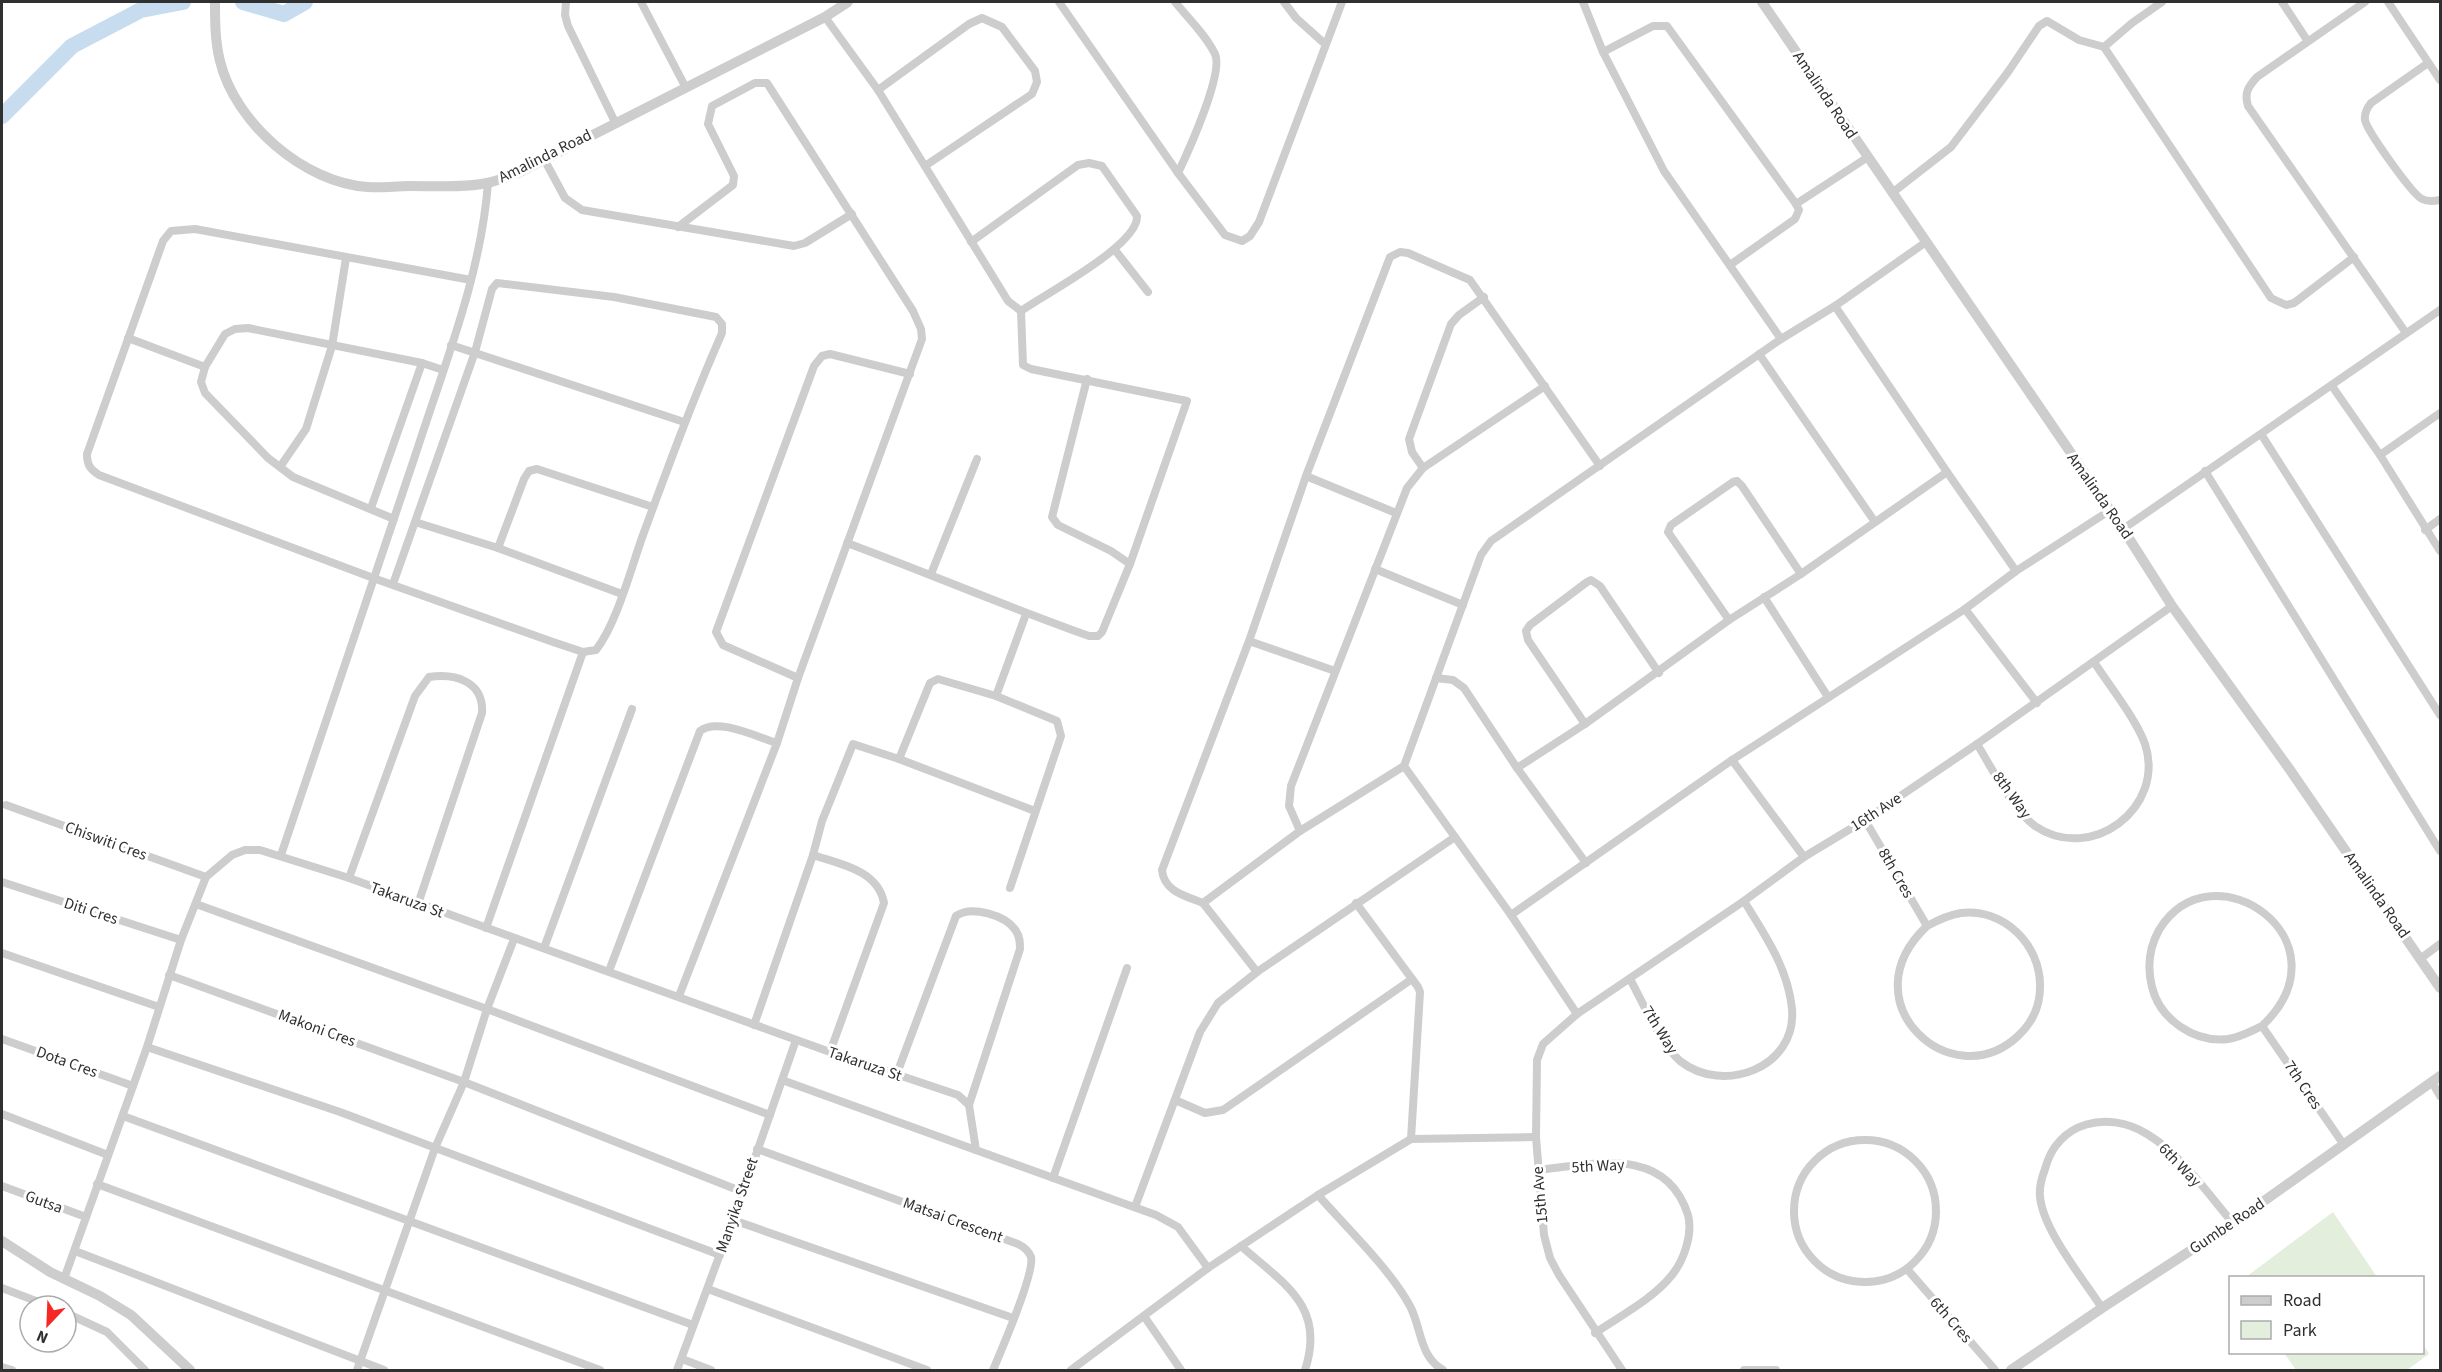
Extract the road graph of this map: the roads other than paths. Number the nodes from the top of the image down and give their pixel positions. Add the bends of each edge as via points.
1 (566, 2) edge
2 (641, 2) edge
3 (848, 2) edge
4 (1059, 2) edge
5 (1175, 2) edge
6 (1284, 2) edge
7 (1342, 2) edge
8 (1583, 2) edge
9 (1762, 2) edge
10 (2162, 2) edge
11 (2282, 2) edge
12 (2365, 2) edge
13 (2388, 2) edge
14 (215, 4) edge
15 (825, 17) junction
16 (2307, 40) junction
17 (1325, 44) junction
18 (2104, 47) junction
19 (1603, 52) junction
20 (2428, 63) junction
21 (2440, 80) edge
22 (686, 88) junction
23 (878, 90) junction
24 (615, 122) junction
25 (1868, 157) junction
26 (544, 159) junction
27 (925, 166) junction
28 (1178, 173) junction
29 (488, 183) junction
30 (1892, 193) junction
31 (2440, 200) edge
32 (1796, 204) junction
33 (852, 214) junction
34 (678, 227) junction
35 (971, 242) junction
36 (1926, 242) junction
37 (1114, 250) junction
38 (2354, 257) junction
39 (346, 258) junction
40 (1730, 265) junction
41 (471, 280) junction
42 (1148, 292) dead end
43 (1484, 297) junction
44 (1835, 306) junction
45 (2440, 310) edge
46 (1021, 311) junction
47 (2406, 333) junction
48 (128, 338) junction
49 (1781, 339) junction
50 (451, 345) junction
51 (332, 346) junction
52 (475, 352) junction
53 (1759, 354) junction
54 (422, 363) junction
55 (205, 367) junction
56 (443, 370) junction
57 (910, 374) junction
58 (1087, 379) junction
59 (1545, 386) junction
60 (2332, 386) junction
61 (2440, 413) edge
62 (684, 422) junction
63 (2262, 434) junction
64 (2380, 455) junction
65 (977, 459) dead end
66 (1600, 466) junction
67 (280, 467) junction
68 (1423, 468) junction
69 (2205, 471) junction
70 (1947, 472) junction
71 (1306, 476) junction
72 (654, 507) junction
73 (371, 508) junction
74 (2109, 511) junction
75 (1396, 513) junction
76 (394, 519) junction
77 (2440, 519) edge
78 (415, 522) junction
79 (1875, 522) junction
80 (2123, 529) junction
81 (2425, 530) junction
82 (847, 543) junction
83 (498, 548) junction
84 (2440, 551) edge
85 (1130, 564) junction
86 (1375, 568) junction
87 (2016, 571) junction
88 (1801, 573) junction
89 (931, 574) junction
90 (376, 579) junction
91 (393, 584) junction
92 (622, 594) junction
93 (1764, 597) junction
94 (1462, 605) junction
95 (2172, 606) junction
96 (1965, 609) junction
97 (1026, 614) junction
98 (1729, 620) junction
99 (1249, 640) junction
100 (583, 652) junction
101 (2094, 662) junction
102 (1335, 671) junction
103 (1659, 672) junction
104 (798, 678) junction
105 (1436, 678) junction
106 (996, 696) junction
107 (1828, 697) junction
108 (2037, 703) junction
109 (632, 709) dead end
110 (2440, 715) edge
111 (1585, 724) junction
112 (777, 743) junction
113 (1977, 744) junction
114 (899, 759) junction
115 (1732, 760) junction
116 (1404, 766) junction
117 (1517, 768) junction
118 (6, 805) dead end
119 (1035, 811) junction
120 (1865, 820) junction
121 (1300, 831) junction
122 (1455, 837) junction
123 (2440, 851) edge
124 (281, 855) junction
125 (813, 855) junction
126 (1804, 857) junction
127 (1586, 863) junction
128 (206, 877) junction
129 (349, 878) junction
130 (2, 882) edge
131 (1010, 888) dead end
132 (1744, 901) junction
133 (196, 903) junction
134 (1203, 903) junction
135 (1356, 903) junction
136 (418, 904) junction
137 (1511, 915) junction
138 (1927, 926) junction
139 (486, 928) junction
140 (514, 939) junction
141 (181, 940) junction
142 (2440, 944) edge
143 (544, 948) junction
144 (2, 953) edge
145 (2420, 959) junction
146 (1127, 968) dead end
147 (609, 971) junction
148 (1257, 972) junction
149 (170, 975) junction
150 (1412, 979) junction
151 (1630, 979) junction
152 (2440, 988) edge
153 (679, 996) junction
154 (159, 1007) junction
155 (488, 1009) junction
156 (1576, 1014) junction
157 (754, 1025) junction
158 (2262, 1026) junction
159 (2, 1038) edge
160 (796, 1040) junction
161 (147, 1047) junction
162 (830, 1053) junction
163 (896, 1076) junction
164 (2436, 1079) edge
165 (782, 1080) junction
166 (464, 1082) junction
167 (133, 1086) junction
168 (2440, 1096) edge
169 (1174, 1100) junction
170 (969, 1105) junction
171 (2, 1114) edge
172 (770, 1115) junction
173 (123, 1116) junction
174 (1536, 1137) junction
175 (1411, 1139) junction
176 (2344, 1144) junction
177 (435, 1148) junction
178 (757, 1149) junction
179 (976, 1150) junction
180 (108, 1155) junction
181 (1538, 1170) junction
182 (1053, 1178) junction
183 (97, 1184) junction
184 (2, 1186) edge
185 (743, 1192) junction
186 (1318, 1195) junction
187 (1135, 1208) junction
188 (86, 1217) junction
189 (732, 1220) junction
190 (411, 1221) junction
191 (2233, 1223) junction
192 (2, 1241) edge
193 (1241, 1246) junction
194 (75, 1251) junction
195 (720, 1255) junction
196 (1208, 1268) junction
197 (1907, 1269) junction
198 (64, 1279) junction
199 (2, 1288) edge
200 (708, 1288) junction
201 (386, 1292) junction
202 (18, 1294) edge
203 (2102, 1308) junction
204 (1144, 1316) junction
205 (1013, 1318) junction
206 (78, 1319) edge
207 (693, 1325) junction
208 (1596, 1334) junction
209 (682, 1359) junction
210 (360, 1362) junction
211 (2, 1367) edge
212 (12, 1371) edge
213 (145, 1371) edge
214 (190, 1371) edge
215 (357, 1371) edge
216 (384, 1371) edge
217 (600, 1371) edge
218 (677, 1371) edge
219 (711, 1371) edge
220 (927, 1371) edge
221 (993, 1371) edge
222 (1071, 1371) edge
223 (1181, 1371) edge
224 (1305, 1371) edge
225 (1443, 1371) edge
226 (1622, 1371) edge
227 (1744, 1371) edge
228 (1776, 1371) edge
229 (1995, 1371) edge
230 (2011, 1371) edge

1 - 24 street via 568,26
2 - 22 street
3 - 15 street, Amalinda Road
4 - 28 street
5 - 28 street via 1216,55 1217,70 1193,143
6 - 17 street
7 - 17 street
8 - 19 street
9 - 25 street, Amalinda Road
10 - 18 street
11 - 16 street
12 - 16 street
13 - 20 street
14 - 29 street, Amalinda Road via 220,62 237,102 259,131 288,156 331,179 367,187
15 - 22 street, Amalinda Road
15 - 23 street
16 - 38 street via 2248,87 2248,106
17 - 28 street via 1259,222 1250,236 1242,241 1225,235
18 - 30 street via 2079,40 2047,21 2039,26 1951,147
18 - 38 street via 2271,298 2286,305 2294,303
19 - 32 street via 1653,26 1667,26
19 - 40 street via 1664,171
20 - 21 street
20 - 31 street via 2371,103 2364,118 2370,132 2420,199
22 - 24 street, Amalinda Road
23 - 27 street
23 - 27 street via 982,18 1002,27 1035,71 1037,82 1032,94
24 - 26 street, Amalinda Road
25 - 30 street, Amalinda Road
25 - 32 street
26 - 29 street, Amalinda Road
26 - 34 street via 566,198 582,210
27 - 35 street
29 - 41 street via 485,220
30 - 36 street, Amalinda Road
32 - 40 street via 1799,210 1795,219
33 - 34 street via 794,246
33 - 34 street via 772,89 759,82 709,110 708,124 734,176 733,185
33 - 57 street via 921,329 922,339
35 - 37 street via 1078,165 1089,163 1102,166 1137,216 1134,228
35 - 46 street via 1008,301
36 - 44 street
36 - 74 street, Amalinda Road
37 - 42 street
37 - 46 street
38 - 47 street
39 - 41 street
39 - 48 street via 195,229 171,231 163,241
39 - 51 street
40 - 49 street
41 - 50 street
43 - 59 street
43 - 68 street via 1459,315 1448,329 1409,439 1412,453
43 - 71 street via 1458,273 1408,253 1390,257
44 - 49 street
44 - 70 street
45 - 47 street
46 - 58 street via 1023,365
47 - 60 street
48 - 55 street
48 - 90 street via 87,454 91,470
49 - 53 street
50 - 52 street
50 - 56 street
51 - 54 street
51 - 55 street via 248,328 235,329 225,334
51 - 67 street via 306,429
52 - 62 street
52 - 62 street via 497,283 614,297 716,317 722,324 722,333
52 - 78 street
53 - 66 street
53 - 79 street
54 - 56 street
54 - 73 street
55 - 67 street via 201,382 205,393
56 - 76 street
57 - 82 street
57 - 104 street via 830,354 822,356 814,366 720,621 716,632 723,645
58 - 85 street via 1053,517 1058,525
58 - 85 street via 1187,401
59 - 66 street
59 - 68 street
60 - 63 street
60 - 64 street
61 - 64 street
62 - 72 street
63 - 69 street
63 - 110 street
64 - 81 street
65 - 89 street
66 - 94 street via 1491,541 1481,555
67 - 73 street via 293,477
68 - 75 street via 1407,488
69 - 80 street
69 - 123 street
70 - 79 street
70 - 87 street
71 - 75 street
71 - 99 street
72 - 83 street via 537,469 529,471
72 - 92 street
73 - 76 street
74 - 80 street, Amalinda Road
74 - 87 street
75 - 86 street
76 - 90 street
77 - 81 street
78 - 83 street
78 - 91 street
79 - 88 street
80 - 95 street, Amalinda Road
81 - 84 street
82 - 89 street
82 - 104 street
83 - 92 street
85 - 97 street via 1098,636
86 - 94 street
86 - 102 street
87 - 96 street
88 - 93 street
88 - 98 street via 1740,483 1733,482 1671,525 1668,532
89 - 97 street
90 - 91 street
90 - 124 street
91 - 100 street
92 - 100 street via 604,640 596,650
93 - 98 street
93 - 107 street
94 - 105 street
95 - 101 street, 16th Ave
95 - 145 street, Amalinda Road
96 - 107 street
96 - 108 street
97 - 106 street
98 - 103 street
99 - 102 street
99 - 134 street via 1162,870 1165,884 1171,889
100 - 139 street
101 - 108 street, 16th Ave
101 - 113 street, 8th Way via 2145,743 2149,763 2140,802 2112,830 2093,837 2073,838 2053,835 2035,825 2020,812
102 - 121 street via 1288,797
103 - 111 street
103 - 111 street via 1600,586 1591,580 1587,582 1526,631 1528,640
104 - 112 street
105 - 116 street
105 - 117 street via 1453,680 1464,688
106 - 114 street via 951,681 938,679 930,683
106 - 119 street via 1057,721 1061,728 1060,742
107 - 115 street
108 - 113 street, 16th Ave
109 - 143 street
111 - 117 street
112 - 147 street via 721,725 706,726 700,731
112 - 153 street
113 - 120 street, 16th Ave
114 - 119 street
114 - 125 street via 853,744 822,821
115 - 126 street
115 - 127 street
116 - 121 street
116 - 122 street
117 - 127 street
118 - 128 street, Chiswiti Cres
119 - 131 street
120 - 126 street, 16th Ave
120 - 138 street, 8th Cres
121 - 134 street
122 - 135 street
122 - 137 street
124 - 128 street, Takaruza St via 245,850 232,855
124 - 129 street, Takaruza St
125 - 157 street
125 - 162 street via 863,873 878,887 884,903
126 - 132 street, 16th Ave
127 - 137 street
128 - 133 street, Takaruza St
129 - 136 street, Takaruza St
129 - 136 street via 415,696 429,677 454,677 479,692 482,713
130 - 141 street, Diti Cres
132 - 151 street, 16th Ave
132 - 151 street, 7th Way via 1777,955 1792,1012 1784,1043 1761,1066 1744,1075 1716,1076 1699,1072 1680,1060 1668,1048
133 - 141 street, Takaruza St
133 - 155 street
134 - 148 street
135 - 148 street
135 - 150 street
136 - 139 street, Takaruza St
137 - 156 street
138 - 138 street via 1903,955 1898,973 1902,1010 1911,1026 1932,1044 1958,1055 1995,1051 2012,1042 2030,1021 2040,995 2038,968 2027,942 2014,928 1980,913 1943,917
139 - 140 street, Takaruza St
140 - 143 street, Takaruza St
140 - 155 street
141 - 149 street, Takaruza St
142 - 145 street
143 - 147 street, Takaruza St
144 - 154 street
145 - 152 street, Amalinda Road
146 - 182 street
147 - 153 street, Takaruza St
148 - 169 street via 1212,1010
149 - 154 street, Takaruza St
149 - 166 street, Makoni Cres
150 - 169 street via 1222,1110 1206,1113
150 - 175 street via 1420,1001
151 - 156 street, 16th Ave
153 - 157 street, Takaruza St
154 - 161 street, Takaruza St
155 - 166 street
155 - 172 street
156 - 174 street, 15th Ave via 1540,1050
157 - 160 street, Takaruza St
158 - 158 street via 2286,997 2291,979 2287,942 2278,926 2249,902 2231,897 2203,898 2178,910 2164,922 2149,956 2153,993 2162,1010 2191,1033 2209,1038 2237,1037
158 - 176 street, 7th Cres
159 - 167 street, Dota Cres
160 - 162 street, Takaruza St
160 - 165 street, Manyika Street
161 - 167 street, Takaruza St
161 - 177 street
162 - 163 street, Takaruza St
163 - 170 street, Takaruza St via 958,1095
163 - 170 street via 952,922 963,911 973,910 997,918 1018,933 1020,949
164 - 168 street
164 - 176 street, Gumbe Road
165 - 172 street, Manyika Street
165 - 179 street
166 - 177 street
166 - 185 street, Makoni Cres
167 - 173 street, Takaruza St
169 - 187 street
170 - 179 street
171 - 180 street
172 - 178 street, Manyika Street
173 - 180 street, Takaruza St
173 - 190 street
174 - 175 street
174 - 181 street, 15th Ave
175 - 186 street
176 - 191 street, Gumbe Road
177 - 190 street
177 - 195 street
178 - 185 street, Manyika Street
178 - 205 street, Matsai Crescent via 1018,1244 1027,1250 1032,1267
179 - 182 street
180 - 183 street, Takaruza St
181 - 208 street, 15th Ave via 1550,1258
181 - 208 street, 5th Way via 1634,1164 1666,1178 1683,1199 1690,1222 1688,1239 1673,1274
182 - 187 street
183 - 188 street, Takaruza St
183 - 201 street
184 - 188 street, Gutsa
185 - 189 street, Manyika Street
186 - 193 street
186 - 225 street via 1397,1286 1410,1307 1426,1355
187 - 196 street via 1178,1227
188 - 194 street, Takaruza St
189 - 195 street, Manyika Street
189 - 205 street
190 - 201 street
190 - 207 street
191 - 203 street, Gumbe Road
191 - 203 street, 6th Way via 2176,1158 2148,1134 2110,1121 2090,1122 2071,1130 2047,1160 2040,1197 2052,1233
192 - 198 street
193 - 196 street
193 - 224 street via 1303,1305 1311,1327 1311,1350
194 - 198 street, Takaruza St
194 - 210 street
195 - 200 street, Manyika Street
196 - 204 street
197 - 197 street via 1931,1241 1936,1223 1934,1195 1923,1169 1894,1146 1876,1141 1857,1140 1823,1154 1809,1166 1794,1200 1796,1228 1807,1253 1836,1277 1854,1282 1882,1280
197 - 229 street, 6th Cres
198 - 214 street via 131,1315
199 - 202 street
200 - 207 street, Manyika Street
200 - 220 street
201 - 210 street
201 - 217 street
203 - 230 street, Gumbe Road
204 - 222 street
204 - 223 street
205 - 221 street, Matsai Crescent
206 - 213 street via 107,1332
207 - 209 street, Manyika Street
208 - 226 street, 15th Ave
209 - 218 street, Manyika Street
209 - 219 street
210 - 215 street
210 - 216 street
211 - 212 street
227 - 228 street

